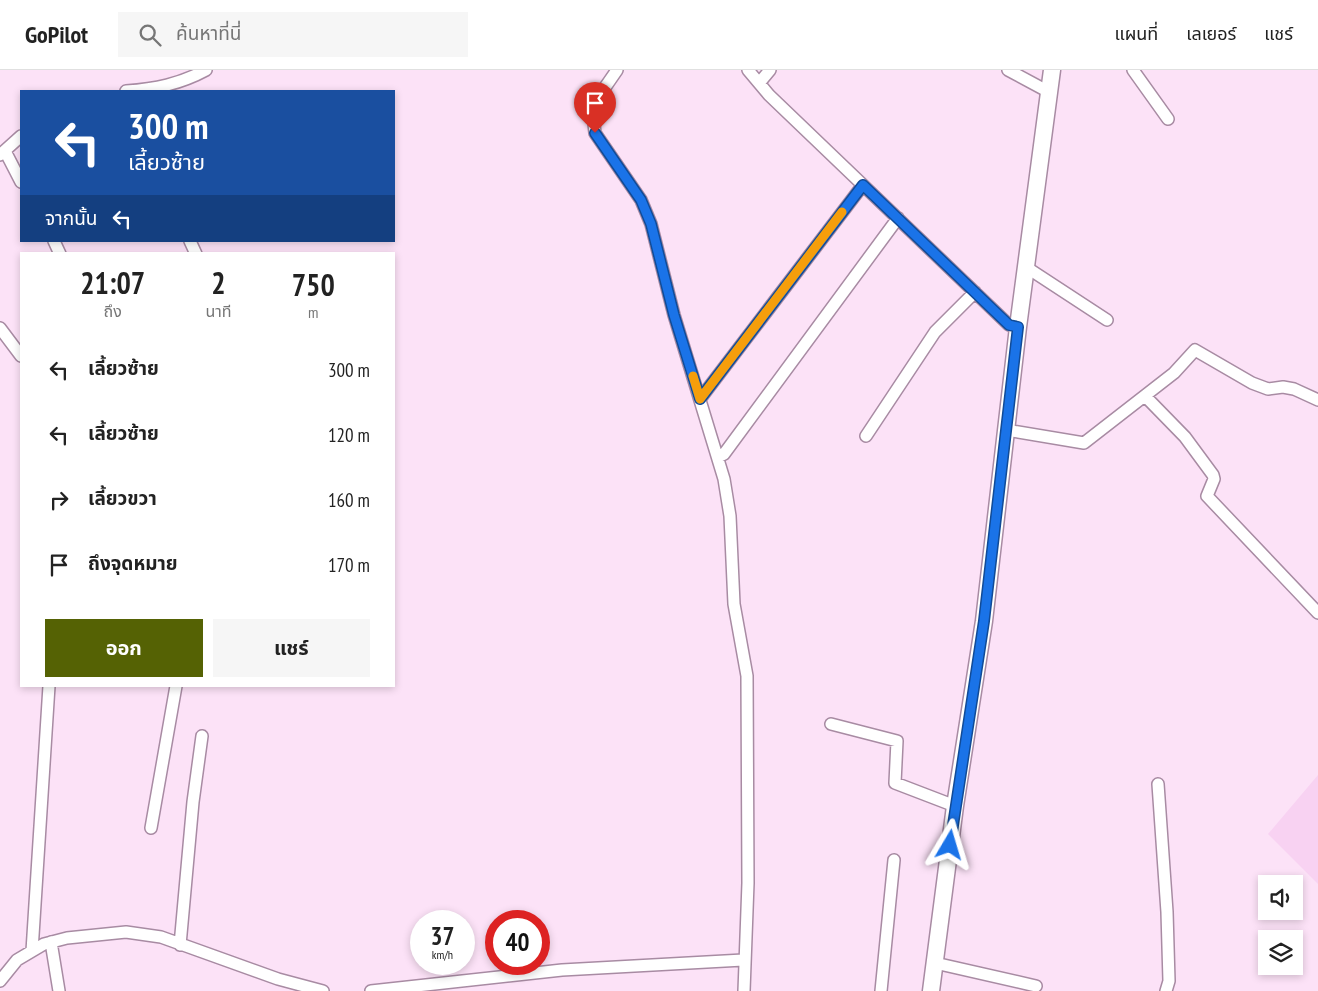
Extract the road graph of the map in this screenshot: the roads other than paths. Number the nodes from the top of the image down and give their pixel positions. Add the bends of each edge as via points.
1 (206, 70) edge
2 (617, 70) edge
3 (748, 70) edge
4 (770, 70) edge
5 (1008, 70) edge
6 (1052, 70) edge
7 (1133, 70) edge
8 (760, 82) junction
9 (140, 90) edge
10 (1049, 92) junction
11 (1168, 119) dead end
12 (20, 137) edge
13 (2, 153) edge
14 (20, 180) edge
15 (863, 185) junction
16 (898, 218) junction
17 (1026, 267) junction
18 (974, 292) junction
19 (1107, 320) dead end
20 (1018, 327) junction
21 (0, 328) edge
22 (20, 355) edge
23 (1145, 396) junction
24 (700, 399) junction
25 (1318, 400) edge
26 (1006, 430) junction
27 (866, 436) dead end
28 (718, 458) junction
29 (1318, 613) edge
30 (49, 687) edge
31 (176, 687) edge
32 (831, 724) dead end
33 (202, 736) dead end
34 (1158, 784) dead end
35 (955, 806) junction
36 (151, 828) dead end
37 (894, 860) dead end
38 (51, 942) junction
39 (180, 945) junction
40 (32, 951) junction
41 (744, 960) junction
42 (935, 964) junction
43 (0, 981) edge
44 (1036, 986) dead end
45 (428, 988) edge
46 (59, 991) edge
47 (323, 991) edge
48 (371, 991) edge
49 (744, 991) edge
50 (881, 991) edge
51 (931, 991) edge
52 (1166, 991) edge

1 - 9 street via 188,80
2 - 24 street via 599,96 593,114 595,133 641,200 651,224
3 - 8 street
4 - 8 street
5 - 10 street
6 - 10 street
7 - 11 street
8 - 15 street via 769,95
10 - 17 street
12 - 13 street
13 - 14 street
15 - 16 street
15 - 24 street
16 - 18 street
16 - 28 street
17 - 19 street
17 - 20 street
18 - 20 street via 1009,325
18 - 27 street via 935,332
20 - 26 street
21 - 22 street
23 - 25 street via 1174,373 1195,350 1252,383 1268,388 1294,389
23 - 26 street via 1084,443
23 - 29 street via 1185,437 1213,475 1207,496
24 - 28 street
26 - 35 street via 984,621
28 - 41 street via 730,516 734,604 747,676 748,883
30 - 40 street
31 - 36 street
32 - 35 street via 897,741 895,784
33 - 39 street
34 - 52 street via 1167,912 1169,981
35 - 42 street
37 - 50 street
38 - 39 street via 126,932
38 - 40 street
38 - 46 street
39 - 47 street via 286,982
40 - 43 street via 17,960
41 - 45 street via 562,970
41 - 49 street
42 - 44 street
42 - 51 street
45 - 48 street

